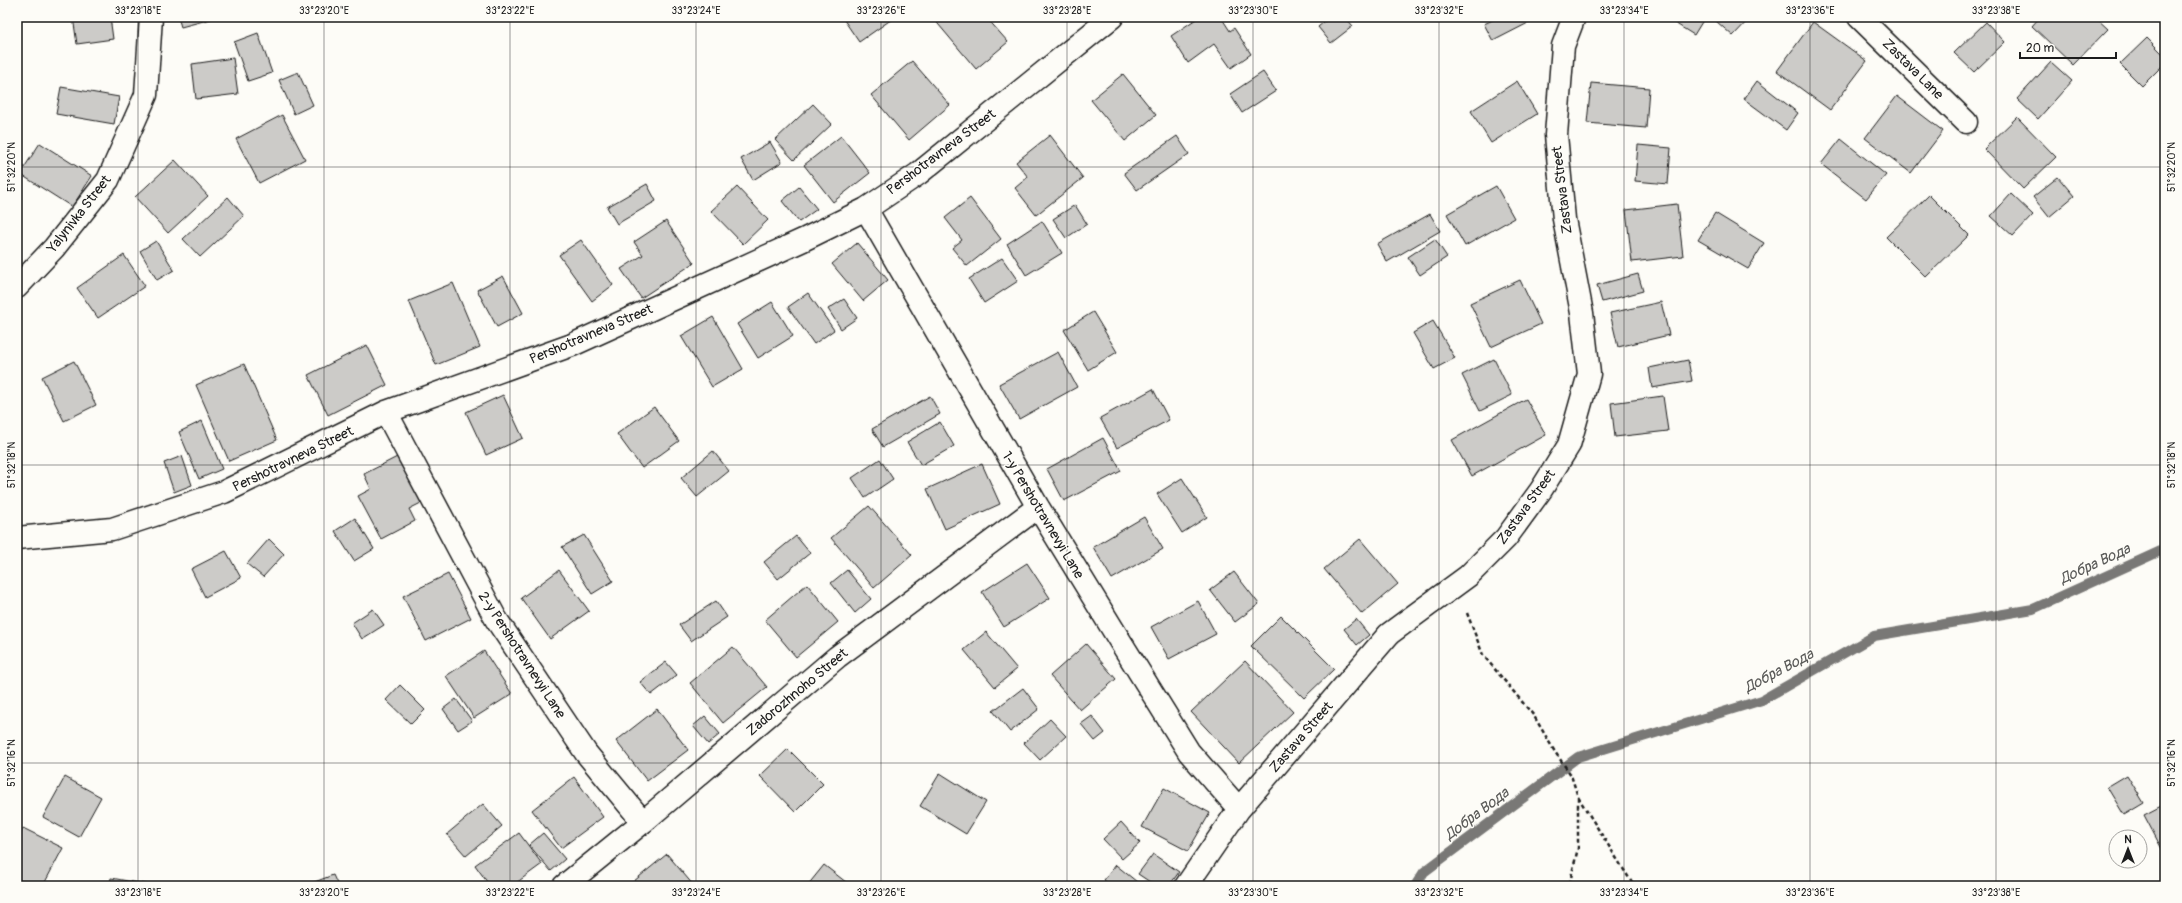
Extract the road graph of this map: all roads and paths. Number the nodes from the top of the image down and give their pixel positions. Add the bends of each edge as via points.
1 (151, 17) edge
2 (1112, 17) edge
3 (1574, 17) edge
4 (1860, 17) edge
5 (1966, 122) dead end
6 (866, 208) junction
7 (17, 287) edge
8 (386, 412) junction
9 (1038, 507) junction
10 (17, 538) edge
11 (1468, 576) junction
12 (1578, 797) junction
13 (1239, 809) junction
14 (643, 822) junction
15 (564, 886) edge
16 (1186, 886) edge
17 (1569, 886) edge
18 (1634, 886) edge

1 - 7 street, Yalynivka Street via 146,95 108,180 54,248
2 - 6 street, Pershotravneva Street via 918,174
3 - 11 street, Zastava Street via 1563,46 1556,135 1564,219 1582,313 1589,374 1569,445 1541,490 1506,538
4 - 5 street, Zastava Lane
6 - 8 street, Pershotravneva Street via 803,240 572,345
6 - 9 street, 1-y Pershotravnevyi Lane
8 - 10 street, Pershotravneva Street via 224,492 112,529
8 - 14 street, 2-y Pershotravnevyi Lane via 496,619 586,753
9 - 13 street, 1-y Pershotravnevyi Lane via 1189,752
9 - 14 street, Zadorozhnoho Street via 837,657
11 - 12 path via 1466,612 1483,655 1534,716 1571,775
11 - 13 street, Zastava Street via 1389,634
12 - 17 path via 1578,848
12 - 18 path
13 - 16 street, Zastava Street
14 - 15 street, Zadorozhnoho Street

